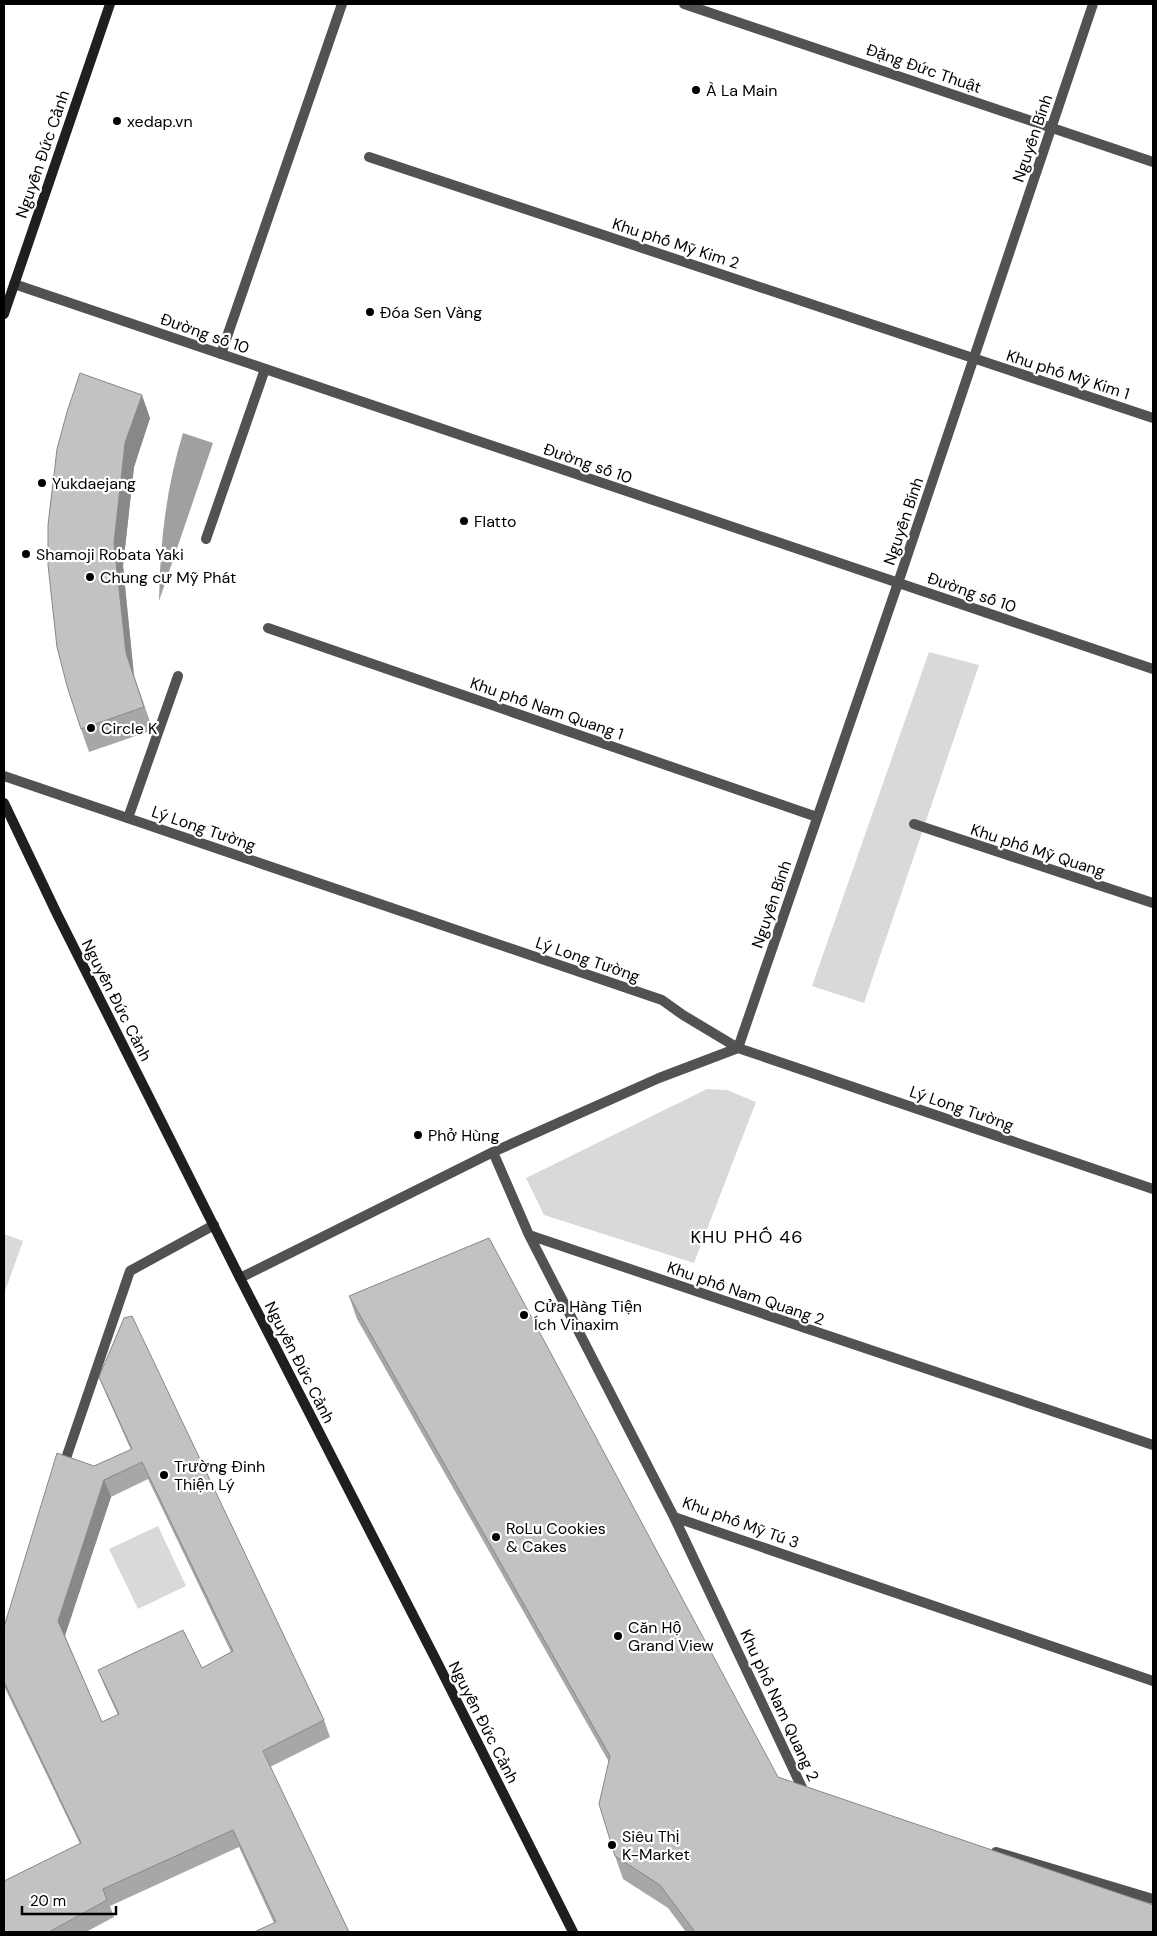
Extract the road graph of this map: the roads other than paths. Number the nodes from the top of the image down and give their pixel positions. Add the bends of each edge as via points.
1 (110, 4) edge
2 (342, 4) edge
3 (684, 4) edge
4 (1093, 4) edge
5 (1052, 127) junction
6 (369, 157) dead end
7 (1153, 162) edge
8 (14, 284) junction
9 (4, 314) edge
10 (221, 354) junction
11 (974, 358) junction
12 (265, 369) junction
13 (1153, 418) edge
14 (206, 539) dead end
15 (898, 583) junction
16 (268, 628) dead end
17 (1153, 669) edge
18 (178, 676) dead end
19 (4, 776) edge
20 (4, 803) edge
21 (817, 817) junction
22 (128, 818) junction
23 (914, 824) dead end
24 (1153, 903) edge
25 (738, 1048) junction
26 (493, 1152) junction
27 (1153, 1189) edge
28 (214, 1225) junction
29 (529, 1235) junction
30 (240, 1278) junction
31 (1153, 1446) edge
32 (58, 1484) edge
33 (674, 1517) junction
34 (1153, 1681) edge
35 (815, 1797) edge
36 (984, 1848) edge
37 (1153, 1899) edge
38 (573, 1932) edge

1 - 8 main road, Nguyễn Đức Cảnh
2 - 10 street
3 - 5 street, Đặng Đức Thuật
4 - 5 street, Nguyễn Bính
5 - 7 street, Đặng Đức Thuật
5 - 11 street, Nguyễn Bính
6 - 11 street, Khu phố Mỹ Kim 2
8 - 9 main road, Nguyễn Đức Cảnh
8 - 10 street, Đường số 10
10 - 12 street, Đường số 10
11 - 13 street, Khu phố Mỹ Kim 1
11 - 15 street, Nguyễn Bính
12 - 14 street
12 - 15 street, Đường số 10
15 - 17 street, Đường số 10
15 - 21 street, Nguyễn Bính
16 - 21 street, Khu phố Nam Quang 1
18 - 22 street
19 - 22 street, Lý Long Tường
20 - 28 main road, Nguyễn Đức Cảnh
21 - 25 street, Nguyễn Bính
22 - 25 street, Lý Long Tường via 662,1000
23 - 24 street, Khu phố Mỹ Quang
25 - 26 street via 659,1078
25 - 27 street, Lý Long Tường
26 - 29 street, Khu phố Mỹ Tú 3
26 - 30 street
28 - 30 main road, Nguyễn Đức Cảnh
28 - 32 street via 130,1271
29 - 31 street, Khu phố Nam Quang 2
29 - 33 street, Khu phố Mỹ Tú 3
30 - 38 main road, Nguyễn Đức Cảnh
33 - 34 street, Khu phố Mỹ Tú 3
33 - 35 street, Khu phố Nam Quang 2 via 805,1794
36 - 37 street

